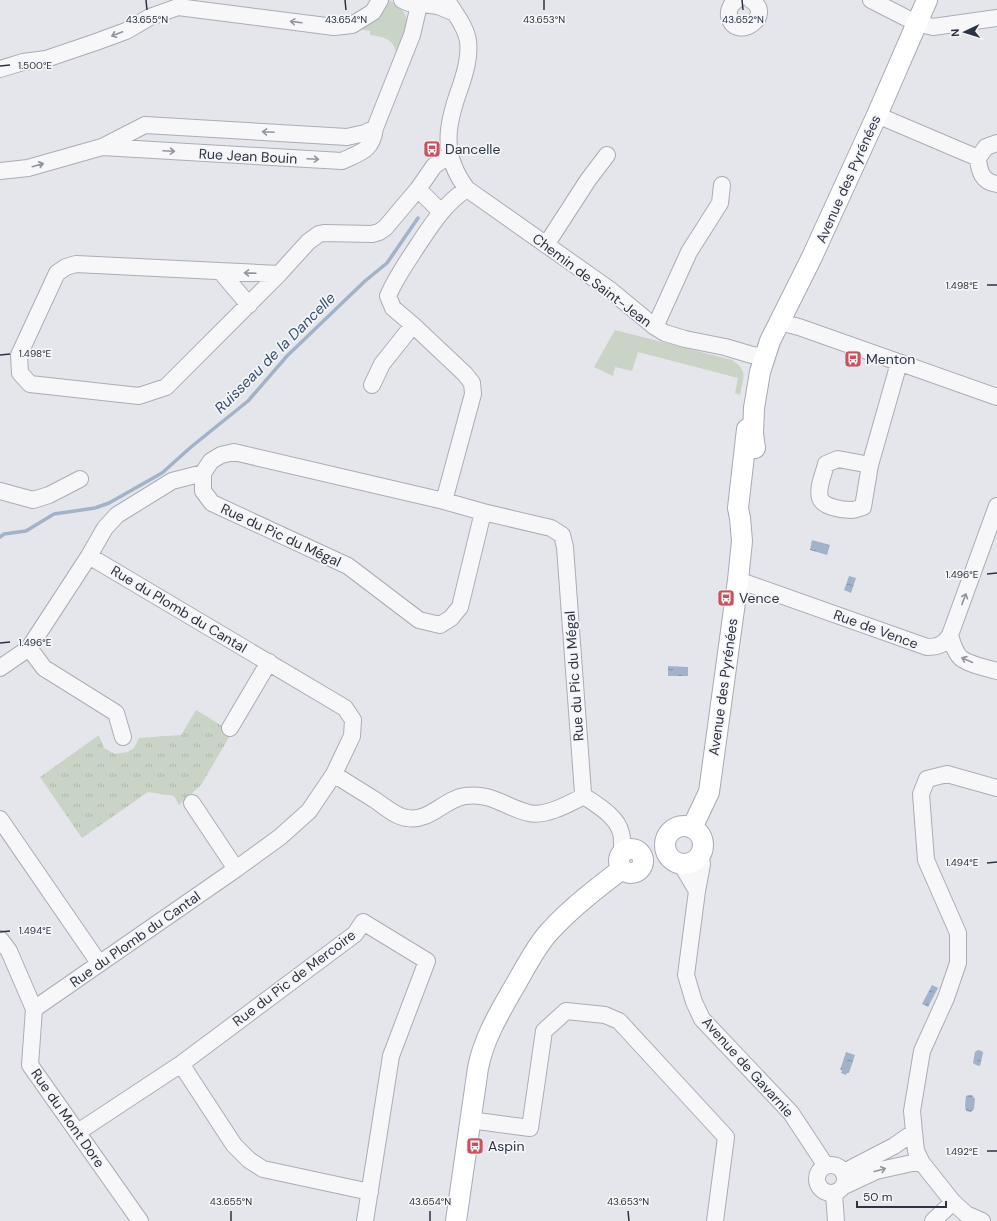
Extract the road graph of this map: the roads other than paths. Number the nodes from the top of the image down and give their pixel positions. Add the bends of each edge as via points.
1 (380, 0) edge
2 (402, 0) edge
3 (737, 0) edge
4 (870, 0) edge
5 (927, 0) edge
6 (424, 3) edge
7 (759, 3) edge
8 (451, 7) edge
9 (997, 18) edge
10 (916, 23) junction
11 (0, 69) edge
12 (877, 115) junction
13 (144, 125) junction
14 (375, 128) junction
15 (348, 137) junction
16 (997, 143) edge
17 (96, 149) junction
18 (144, 150) junction
19 (450, 155) junction
20 (608, 155) dead end
21 (352, 156) junction
22 (978, 158) junction
23 (0, 171) edge
24 (997, 184) edge
25 (722, 185) dead end
26 (418, 189) junction
27 (467, 189) junction
28 (441, 212) junction
29 (546, 245) junction
30 (220, 271) junction
31 (279, 274) junction
32 (249, 305) junction
33 (779, 322) junction
34 (413, 325) junction
35 (655, 327) junction
36 (765, 356) junction
37 (899, 363) junction
38 (372, 385) dead end
39 (997, 397) edge
40 (752, 407) junction
41 (755, 448) junction
42 (870, 464) dead end
43 (203, 473) junction
44 (80, 479) dead end
45 (0, 492) edge
46 (444, 501) junction
47 (997, 506) edge
48 (483, 512) junction
49 (740, 518) junction
50 (89, 556) junction
51 (738, 580) junction
52 (950, 635) junction
53 (29, 648) junction
54 (269, 662) junction
55 (0, 668) edge
56 (997, 671) edge
57 (230, 728) dead end
58 (123, 737) dead end
59 (334, 774) junction
60 (997, 788) edge
61 (584, 796) junction
62 (192, 803) dead end
63 (0, 819) edge
64 (692, 828) junction
65 (631, 853) junction
66 (700, 854) junction
67 (672, 855) junction
68 (236, 869) junction
69 (696, 891) junction
70 (0, 939) edge
71 (99, 963) junction
72 (34, 1009) junction
73 (180, 1064) junction
74 (470, 1120) junction
75 (78, 1132) junction
76 (914, 1132) junction
77 (922, 1163) junction
78 (826, 1166) junction
79 (841, 1184) junction
80 (370, 1192) junction
81 (953, 1202) junction
82 (455, 1220) edge
83 (140, 1221) edge
84 (365, 1221) edge
85 (714, 1221) edge
86 (836, 1221) edge
87 (933, 1221) edge
88 (982, 1221) edge

1 -> 11 street via 373,12 352,25 334,27 178,7 126,31 67,52
2 - 6 street via 410,4
3 - 7 street via 729,12 731,21 738,27 747,27 756,21
4 - 10 street
5 - 10 main road, Avenue des Pyrénées
6 - 8 street
6 - 14 street, Rue Jean Bouin
8 - 19 street, Chemin de Saint-Jean via 468,39 469,54 452,109 448,143
9 - 10 street via 933,27
10 - 12 main road, Avenue des Pyrénées
12 - 22 street
12 - 33 main road, Avenue des Pyrénées
15 -> 13 street, Rue Jean Bouin
13 - 17 street, Rue Jean Bouin
13 - 18 street via 141,138
14 - 15 street, Rue Jean Bouin via 365,134
14 - 21 street, Rue Jean Bouin via 368,149
15 - 21 street via 352,146
16 - 22 street via 986,147
17 - 18 street, Rue Jean Bouin
23 -> 17 street, Rue Jean Bouin via 28,168
18 -> 21 street, Rue Jean Bouin via 342,161
19 - 26 street via 434,166
19 - 27 street, Chemin de Saint-Jean via 459,178
20 - 29 street via 588,180
22 - 24 street via 980,172 988,181
25 - 35 street via 720,203 689,252
26 - 28 street
26 - 31 street via 379,232 320,234 308,242
27 - 28 street
27 - 29 street, Chemin de Saint-Jean
28 - 34 street via 394,280 388,296 393,308
29 - 35 street, Chemin de Saint-Jean via 609,289
31 -> 30 street
30 - 32 street
30 - 32 street via 76,264 66,267 57,273 20,355 20,374 30,384 139,396 154,392 166,387
31 - 32 street
33 - 36 main road, Avenue des Pyrénées
33 - 37 street
34 - 38 street via 382,364
34 - 46 street via 472,383 472,394
35 - 36 street, Chemin de Saint-Jean via 684,339 726,347 752,356
36 - 40 main road, Avenue des Pyrénées
36 - 41 main road, Avenue des Pyrénées via 766,366
37 - 39 street
37 - 42 street
40 - 41 main road, Avenue des Pyrénées
40 - 49 main road, Avenue des Pyrénées via 738,508
41 - 49 main road, Avenue des Pyrénées via 744,509
43 - 46 street, Rue du Pic du Mégal via 211,461 234,452
43 - 48 street, Rue du Pic du Mégal via 203,491 212,503 348,566 419,620 440,625 452,618 460,607
43 - 50 street via 172,481 117,515 105,528
44 - 45 street via 33,500
46 - 48 street, Rue du Pic du Mégal
52 -> 47 street
48 - 61 street, Rue du Pic du Mégal via 551,528 562,535
49 - 51 main road, Avenue des Pyrénées via 742,542
50 - 53 street
50 - 54 street, Rue du Plomb du Cantal
51 - 52 street, Rue de Vence via 927,647 937,647 945,643
51 - 64 main road, Avenue des Pyrénées via 709,792
56 -> 52 street via 967,662 960,657 954,649
53 - 55 street
53 - 58 street via 44,668 116,713
54 - 57 street
54 - 59 street, Rue du Plomb du Cantal via 345,708 353,720 352,736
59 - 61 street via 406,818 431,814 458,797 468,795 486,796 530,813 543,813
59 - 68 street, Rue du Plomb du Cantal via 309,811 280,837
60 - 76 street via 947,774 927,779 921,794 926,860 958,933 958,963 946,998 922,1051 912,1112
61 - 65 street via 609,814 618,825
62 - 68 street
63 - 71 street
64 - 66 main road via 702,840
64 - 67 main road via 680,826 668,836
65 - 67 main road
65 - 74 main road via 549,932 530,960 496,1018 481,1053
66 - 67 main road via 692,862
66 - 69 street, Avenue de Gavarnie via 702,864
67 - 69 street
68 - 71 street, Rue du Plomb du Cantal
69 - 78 street, Avenue de Gavarnie via 686,975 702,1019 791,1113
70 - 72 street, Rue du Mont Dore via 9,951
71 - 72 street, Rue du Plomb du Cantal
72 - 75 street, Rue du Mont Dore via 30,1065
73 - 75 street, Rue du Pic de Mercoire
73 - 80 street via 234,1145 248,1160 263,1169
73 - 80 street, Rue du Pic de Mercoire via 354,934 363,922 427,961 391,1056
74 - 82 main road
74 - 85 street via 530,1128 544,1031 566,1011 605,1015 619,1021 726,1137
75 - 83 street, Rue du Mont Dore
76 - 77 street via 916,1151
76 - 79 street
79 -> 77 street via 876,1171
77 - 81 street
78 - 79 street via 840,1168
78 - 79 street via 818,1175 818,1185 825,1193
79 - 86 street
80 - 84 street, Rue du Pic de Mercoire
81 - 87 street
81 - 88 street via 966,1214

